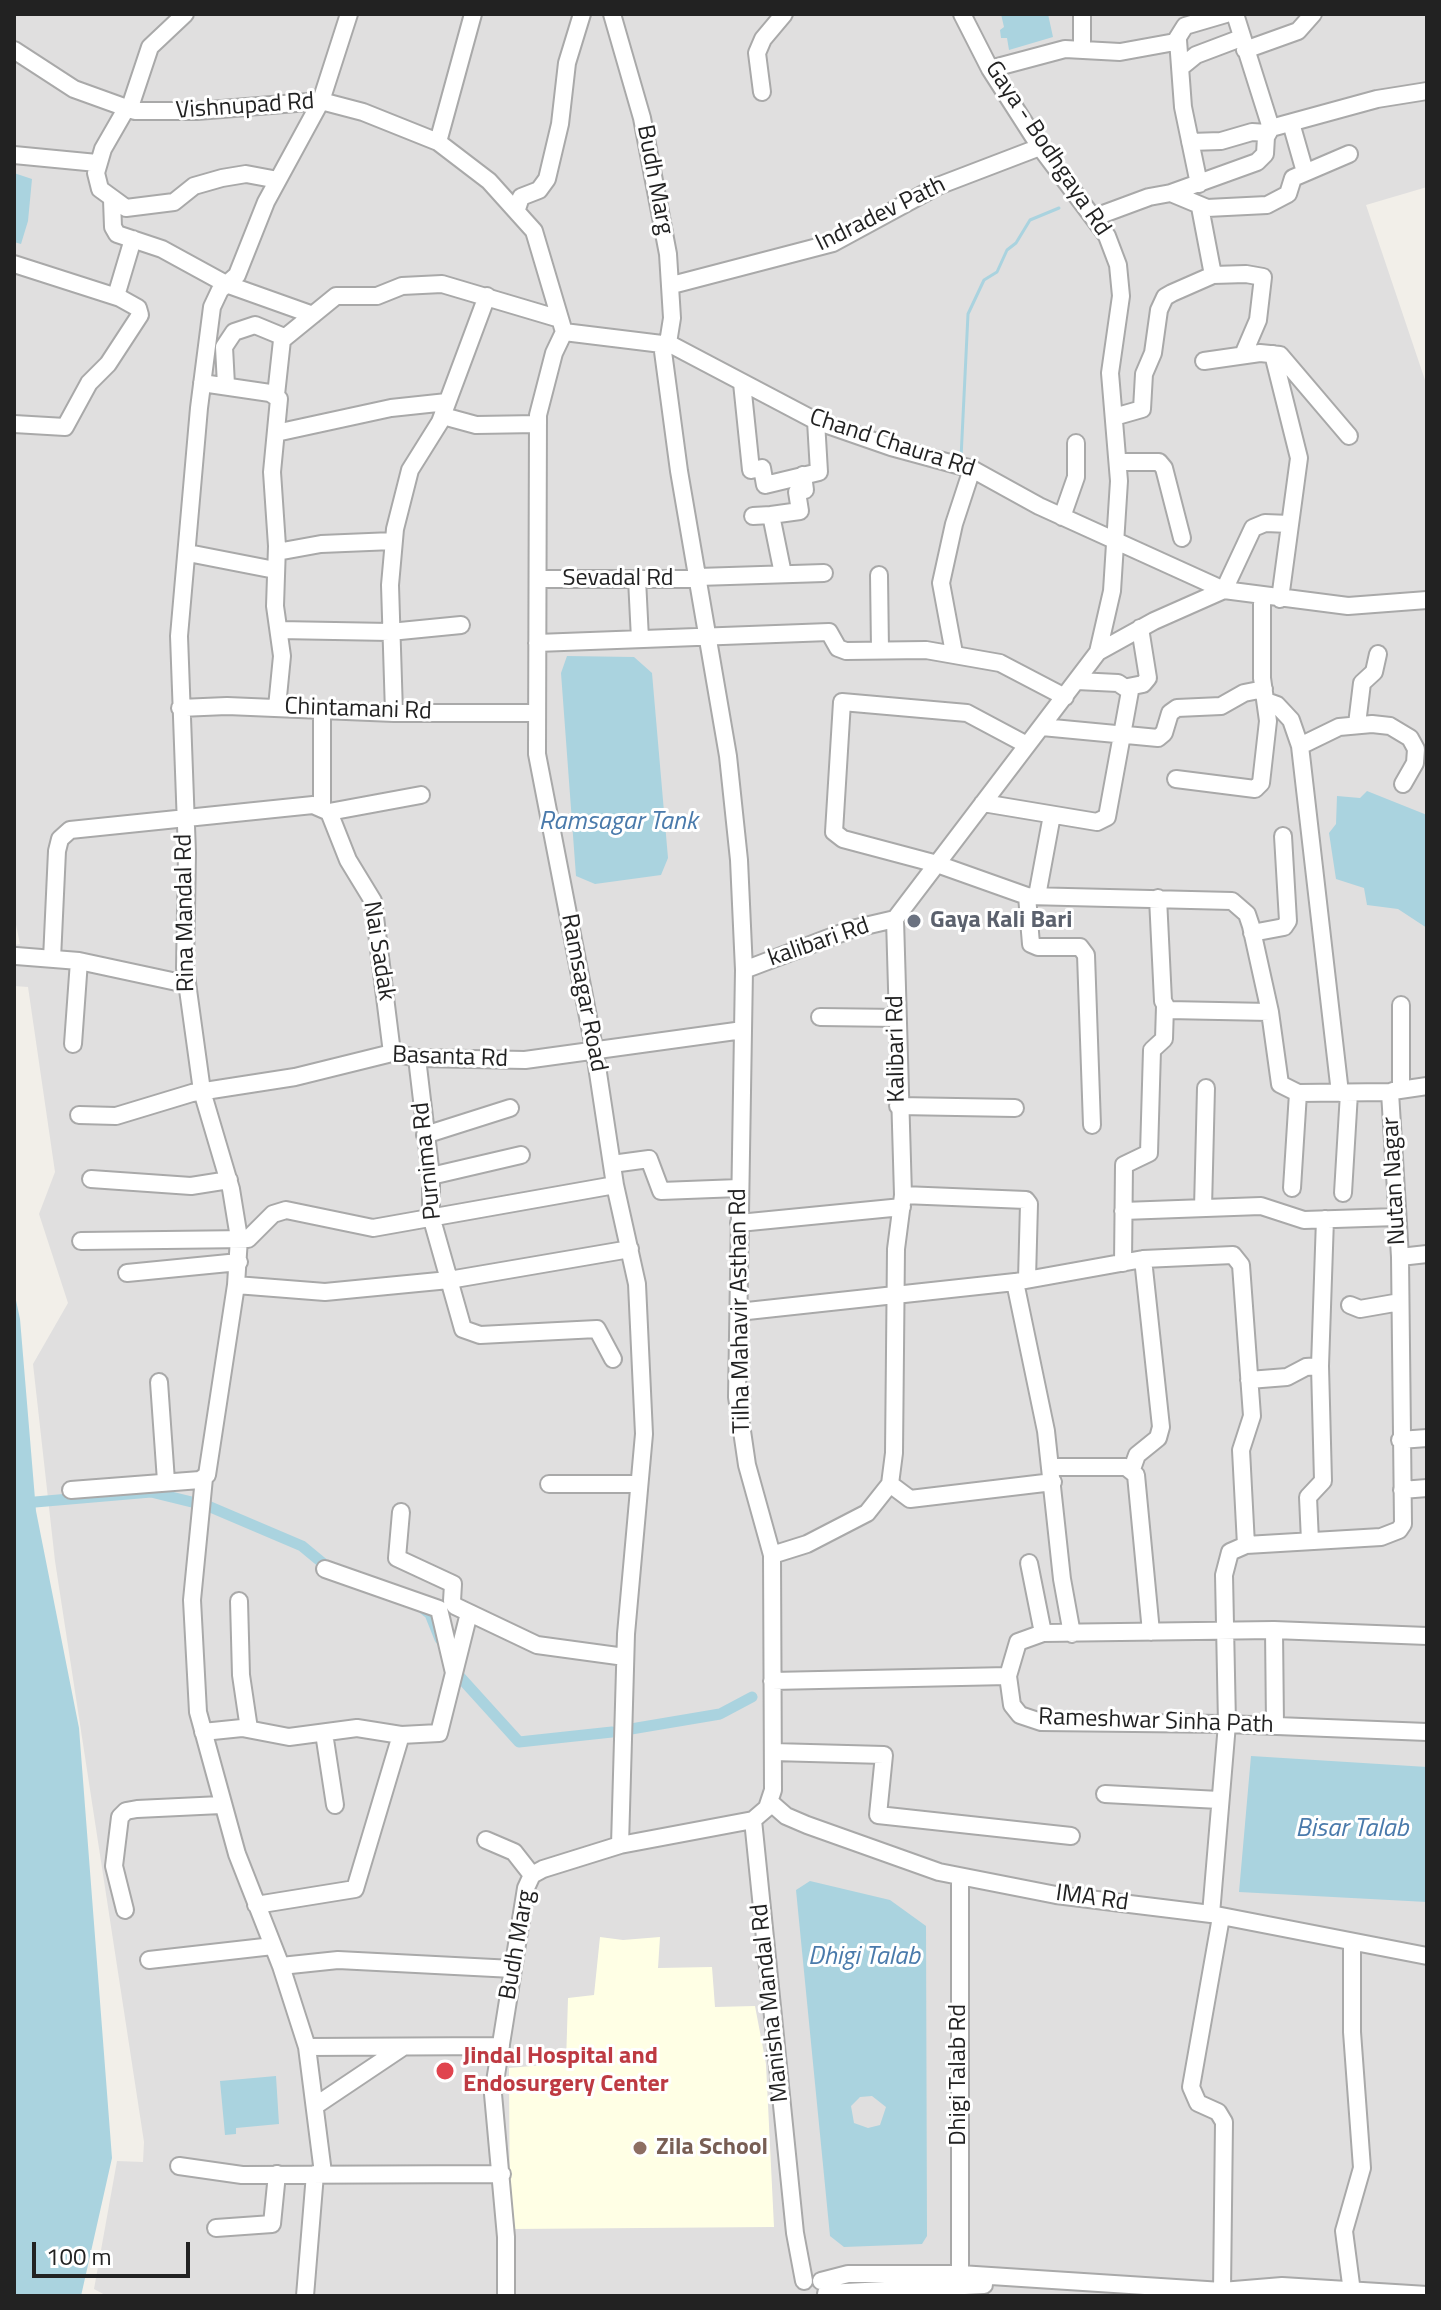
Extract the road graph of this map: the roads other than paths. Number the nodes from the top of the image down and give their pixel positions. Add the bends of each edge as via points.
1 (185, 14) edge
2 (349, 14) edge
3 (473, 14) edge
4 (582, 14) edge
5 (612, 14) edge
6 (962, 14) edge
7 (1082, 14) edge
8 (1235, 14) edge
9 (1313, 14) edge
10 (779, 15) edge
11 (1217, 15) edge
12 (1178, 40) junction
13 (1243, 44) junction
14 (1082, 49) junction
15 (14, 50) edge
16 (1180, 68) junction
17 (990, 69) junction
18 (1427, 91) edge
19 (762, 92) dead end
20 (321, 101) junction
21 (128, 110) junction
22 (1291, 123) junction
23 (1269, 130) junction
24 (438, 142) junction
25 (1190, 142) junction
26 (1040, 147) junction
27 (1349, 154) dead end
28 (14, 155) edge
29 (97, 163) junction
30 (1305, 172) junction
31 (278, 180) junction
32 (1199, 184) junction
33 (1171, 193) junction
34 (112, 200) junction
35 (1200, 207) junction
36 (517, 209) junction
37 (1095, 217) junction
38 (133, 239) junction
39 (14, 264) edge
40 (1213, 275) junction
41 (226, 284) junction
42 (672, 285) junction
43 (116, 296) junction
44 (487, 296) junction
45 (313, 315) junction
46 (562, 326) junction
47 (284, 337) junction
48 (665, 344) junction
49 (1273, 354) junction
50 (1243, 355) junction
51 (1204, 361) dead end
52 (202, 383) junction
53 (742, 383) junction
54 (226, 385) junction
55 (276, 395) junction
56 (445, 409) junction
57 (1114, 417) junction
58 (816, 421) junction
59 (14, 424) edge
60 (538, 424) junction
61 (276, 433) junction
62 (1349, 436) dead end
63 (1076, 443) dead end
64 (1118, 462) junction
65 (972, 469) junction
66 (803, 475) junction
67 (771, 515) junction
68 (753, 516) dead end
69 (1062, 517) junction
70 (1290, 524) junction
71 (1182, 538) dead end
72 (393, 541) junction
73 (1117, 541) junction
74 (277, 552) junction
75 (188, 553) junction
76 (275, 570) junction
77 (824, 573) dead end
78 (783, 574) junction
79 (879, 575) dead end
80 (698, 578) junction
81 (538, 579) junction
82 (637, 579) junction
83 (1224, 590) junction
84 (1262, 597) junction
85 (1280, 599) junction
86 (1427, 600) edge
87 (461, 625) dead end
88 (1140, 628) junction
89 (279, 630) junction
90 (390, 632) junction
91 (709, 636) junction
92 (640, 639) junction
93 (537, 643) junction
94 (880, 650) junction
95 (1098, 652) junction
96 (954, 653) junction
97 (1378, 654) dead end
98 (1077, 681) junction
99 (1128, 687) junction
100 (1265, 695) junction
101 (1065, 697) junction
102 (277, 707) junction
103 (180, 708) junction
104 (322, 710) junction
105 (394, 713) junction
106 (535, 713) junction
107 (1357, 724) junction
108 (1042, 727) junction
109 (1124, 735) junction
110 (1027, 745) junction
111 (1300, 746) junction
112 (1176, 779) dead end
113 (1403, 784) dead end
114 (421, 795) dead end
115 (983, 803) junction
116 (326, 809) junction
117 (1052, 815) junction
118 (184, 817) junction
119 (1283, 836) dead end
120 (937, 864) junction
121 (1032, 896) junction
122 (1158, 898) junction
123 (895, 919) junction
124 (1252, 933) junction
125 (16, 956) edge
126 (52, 959) junction
127 (79, 961) junction
128 (744, 970) junction
129 (186, 984) junction
130 (1401, 1005) dead end
131 (1165, 1006) junction
132 (1270, 1012) junction
133 (820, 1017) dead end
134 (898, 1018) junction
135 (743, 1030) junction
136 (73, 1044) dead end
137 (392, 1053) junction
138 (595, 1053) junction
139 (417, 1058) junction
140 (1427, 1086) edge
141 (1206, 1088) dead end
142 (202, 1091) junction
143 (1395, 1091) junction
144 (1298, 1093) junction
145 (1344, 1093) junction
146 (898, 1106) junction
147 (510, 1108) dead end
148 (1015, 1108) dead end
149 (79, 1115) dead end
150 (1092, 1125) dead end
151 (425, 1135) junction
152 (521, 1155) dead end
153 (612, 1164) junction
154 (431, 1176) junction
155 (91, 1179) dead end
156 (229, 1180) junction
157 (615, 1185) junction
158 (739, 1188) junction
159 (1292, 1188) dead end
160 (1343, 1193) dead end
161 (902, 1201) junction
162 (1203, 1208) junction
163 (1123, 1211) junction
164 (431, 1216) junction
165 (1397, 1217) junction
166 (1325, 1219) junction
167 (739, 1223) junction
168 (239, 1238) junction
169 (81, 1241) dead end
170 (630, 1249) junction
171 (1427, 1254) edge
172 (1400, 1257) junction
173 (1143, 1259) junction
174 (239, 1262) junction
175 (1123, 1263) junction
176 (127, 1273) dead end
177 (449, 1280) junction
178 (1021, 1281) junction
179 (236, 1285) junction
180 (895, 1296) junction
181 (1400, 1302) junction
182 (1350, 1305) dead end
183 (738, 1312) junction
184 (613, 1359) dead end
185 (1320, 1366) junction
186 (1249, 1380) junction
187 (159, 1382) dead end
188 (1427, 1438) edge
189 (1400, 1440) junction
190 (1132, 1469) junction
191 (1052, 1474) junction
192 (204, 1478) junction
193 (166, 1481) junction
194 (549, 1484) dead end
195 (639, 1484) junction
196 (890, 1484) junction
197 (1427, 1488) edge
198 (71, 1490) dead end
199 (1402, 1490) junction
200 (401, 1512) dead end
201 (1310, 1541) junction
202 (1246, 1545) junction
203 (772, 1555) junction
204 (1029, 1563) dead end
205 (325, 1569) dead end
206 (239, 1601) dead end
207 (469, 1613) junction
208 (1226, 1630) junction
209 (1274, 1630) junction
210 (1151, 1632) junction
211 (1043, 1633) junction
212 (1072, 1634) junction
213 (1427, 1636) edge
214 (625, 1657) junction
215 (454, 1674) junction
216 (1008, 1676) junction
217 (772, 1681) junction
218 (1227, 1724) junction
219 (1275, 1725) junction
220 (249, 1729) junction
221 (203, 1732) junction
222 (1427, 1732) edge
223 (324, 1733) junction
224 (401, 1735) junction
225 (773, 1752) junction
226 (1105, 1794) dead end
227 (1219, 1800) junction
228 (770, 1802) junction
229 (221, 1805) junction
230 (335, 1805) dead end
231 (753, 1820) junction
232 (1071, 1836) dead end
233 (486, 1840) dead end
234 (620, 1845) junction
235 (532, 1875) junction
236 (960, 1877) junction
237 (256, 1905) junction
238 (125, 1910) dead end
239 (1216, 1916) junction
240 (1352, 1944) junction
241 (273, 1946) junction
242 (1427, 1956) edge
243 (149, 1960) dead end
244 (281, 1966) junction
245 (513, 1969) junction
246 (404, 2046) junction
247 (501, 2046) junction
248 (307, 2047) junction
249 (315, 2106) junction
250 (179, 2166) dead end
251 (277, 2174) junction
252 (319, 2174) junction
253 (502, 2174) junction
254 (216, 2228) dead end
255 (967, 2285) edge
256 (816, 2289) edge
257 (1222, 2291) junction
258 (1352, 2292) junction
259 (1427, 2295) edge
260 (305, 2296) edge
261 (506, 2296) edge
262 (1161, 2296) edge

1 - 21 street via 144,57
2 - 20 street, Rina Mandal Rd
3 - 24 street
4 - 36 street via 567,63 547,179 539,190 521,197
5 - 42 street, Budh Marg via 642,118
6 - 17 street, Gaya - Bodhgaya Rd
7 - 14 street
8 - 13 street
9 - 13 street via 1298,31
10 - 19 street via 757,53
11 - 12 street via 1185,26
12 - 14 street via 1120,52
12 - 16 street
13 - 16 street via 1196,55
13 - 23 street
14 - 17 street
15 - 21 street, Vishnupad Rd via 74,89
16 - 25 street
17 - 26 street, Gaya - Bodhgaya Rd
18 - 22 street
20 - 21 street, Vishnupad Rd via 197,111
20 - 24 street, Vishnupad Rd
20 - 31 street, Rina Mandal Rd
21 - 29 street
22 - 23 street
22 - 30 street
23 - 25 street
23 - 32 street via 1265,154 1257,162
24 - 36 street, Vishnupad Rd
25 - 32 street
26 - 37 street, Gaya - Bodhgaya Rd
26 - 42 street, Indradev Path via 938,186 833,243
27 - 30 street
28 - 29 street
29 - 34 street via 96,184
30 - 35 street via 1290,182 1283,197 1267,205
31 - 34 street via 246,174 222,178 194,186 174,202 137,210
31 - 41 street, Rina Mandal Rd via 237,275
32 - 33 street
33 - 35 street
33 - 37 street
34 - 38 street via 115,231
35 - 40 street
36 - 46 street, Vishnupad Rd via 539,242
37 - 57 street, Gaya - Bodhgaya Rd via 1121,275 1110,373
38 - 41 street
38 - 43 street
39 - 43 street
40 - 50 street via 1263,277 1260,313
40 - 57 street via 1165,297 1144,374 1142,409
41 - 45 street
41 - 52 street, Rina Mandal Rd via 212,307
42 - 48 street, Budh Marg
43 - 59 street via 138,308 138,322 89,383 68,423 59,429
44 - 45 street via 451,285 402,286 377,296 336,296
44 - 46 street
44 - 56 street
45 - 47 street
46 - 48 street
46 - 60 street, Ramsagar Road
47 - 54 street via 255,325 234,332 224,347
47 - 55 street via 276,365
48 - 53 street, Chand Chaura Rd
48 - 80 street, Budh Marg
49 - 50 street
49 - 62 street via 1285,359
49 - 70 street via 1299,458
50 - 51 street
52 - 54 street
52 - 75 street, Rina Mandal Rd
53 - 58 street, Chand Chaura Rd
53 - 66 street via 751,470 762,468 765,485
54 - 55 street
55 - 61 street
56 - 60 street via 466,424
56 - 61 street via 391,408
56 - 72 street via 410,470
57 - 64 street, Gaya - Bodhgaya Rd
58 - 65 street, Chand Chaura Rd
58 - 66 street via 819,472
60 - 81 street, Ramsagar Road
61 - 74 street via 272,480
63 - 69 street via 1076,477
64 - 71 street via 1159,462
64 - 73 street, Gaya - Bodhgaya Rd
65 - 69 street, Chand Chaura Rd
65 - 96 street via 941,583
66 - 67 street via 805,490 797,492 806,510
67 - 68 street
67 - 78 street
69 - 73 street, Chand Chaura Rd
70 - 83 street via 1253,528
70 - 85 street
72 - 74 street
72 - 90 street
73 - 83 street
73 - 95 street, Kalibari Rd
74 - 76 street
75 - 76 street
75 - 103 street, Rina Mandal Rd via 179,617
76 - 89 street
77 - 78 street, Sevadal Rd
78 - 80 street, Sevadal Rd
79 - 94 street
80 - 82 street, Sevadal Rd
80 - 91 street, Budh Marg
81 - 82 street, Sevadal Rd
81 - 93 street, Ramsagar Road
82 - 92 street
83 - 84 street
83 - 88 street
84 - 85 street
84 - 100 street
85 - 86 street via 1348,606
87 - 90 street
88 - 95 street
88 - 99 street via 1148,678
89 - 90 street
89 - 102 street
90 - 105 street
91 - 92 street
91 - 94 street via 823,632 832,635 842,650
91 - 128 street, Tilha Mahavir Asthan Rd via 730,772
92 - 93 street
93 - 106 street, Ramsagar Road
94 - 96 street
95 - 98 street, Kalibari Rd
96 - 101 street via 1016,669
97 - 107 street via 1374,672 1362,683
98 - 99 street
98 - 101 street, Kalibari Rd
99 - 109 street
100 - 109 street via 1244,693 1221,706 1177,708 1158,738
100 - 111 street via 1291,720
100 - 112 street via 1268,721 1259,787
101 - 108 street, Kalibari Rd
102 - 103 street, Chintamani Rd
102 - 104 street, Chintamani Rd
103 - 118 street, Rina Mandal Rd
104 - 105 street, Chintamani Rd
104 - 116 street, Nai Sadak
105 - 106 street, Chintamani Rd
106 - 138 street, Ramsagar Road via 537,754
107 - 111 street
107 - 113 street via 1390,726 1410,738 1416,756
108 - 109 street
108 - 110 street, Kalibari Rd
109 - 117 street via 1104,821
110 - 115 street, Kalibari Rd
110 - 120 street via 967,713 842,702 834,832 843,839
111 - 145 street
114 - 116 street
115 - 117 street
115 - 120 street, Kalibari Rd
116 - 118 street
116 - 137 street, Nai Sadak via 373,901
117 - 121 street
118 - 126 street via 65,833 57,851
118 - 129 street, Rina Mandal Rd
119 - 124 street via 1288,921 1284,927
120 - 121 street
120 - 123 street, Kalibari Rd
121 - 122 street
121 - 150 street via 1031,944 1080,947 1086,955
122 - 124 street via 1232,901 1247,914
122 - 131 street
123 - 128 street, kalibari Rd via 852,929
123 - 134 street, Kalibari Rd
124 - 132 street
125 - 126 street
126 - 127 street
127 - 129 street
127 - 136 street
128 - 135 street, Tilha Mahavir Asthan Rd
129 - 142 street, Rina Mandal Rd
130 - 143 street
131 - 132 street via 1175,1011
131 - 163 street via 1164,1039 1152,1050 1149,1153 1124,1165
132 - 144 street via 1280,1084
133 - 134 street
134 - 146 street, Kalibari Rd
135 - 138 street, Basanta Rd
135 - 158 street, Tilha Mahavir Asthan Rd
137 - 139 street, Basanta Rd
137 - 142 street, Basanta Rd via 295,1077
138 - 139 street, Basanta Rd via 491,1062
138 - 153 street, Ramsagar Road
139 - 151 street, Purnima Rd
140 - 143 street
141 - 162 street
142 - 149 street, Basanta Rd via 116,1116
142 - 156 street, Rina Mandal Rd
143 - 145 street, Nutan Nagar
143 - 165 street, Nutan Nagar
144 - 145 street, Nutan Nagar
144 - 159 street
145 - 160 street
146 - 148 street
146 - 161 street, Kalibari Rd
147 - 151 street
151 - 154 street, Purnima Rd
152 - 154 street
153 - 157 street, Ramsagar Road
153 - 158 street via 649,1159 661,1191
154 - 164 street, Purnima Rd
155 - 156 street via 191,1186
156 - 168 street, Rina Mandal Rd
157 - 164 street
157 - 170 street, Ramsagar Road
158 - 167 street, Tilha Mahavir Asthan Rd
161 - 167 street
161 - 178 street via 1026,1200
161 - 180 street, Kalibari Rd
162 - 163 street
162 - 166 street via 1261,1206 1289,1217
163 - 175 street
164 - 168 street via 366,1228 286,1210 273,1214 251,1238
164 - 177 street, Purnima Rd
165 - 166 street
165 - 172 street, Nutan Nagar
166 - 185 street
167 - 183 street, Tilha Mahavir Asthan Rd
168 - 169 street
168 - 174 street, Rina Mandal Rd
170 - 177 street
170 - 195 street, Ramsagar Road via 644,1407
171 - 172 street
172 - 181 street, Nutan Nagar
173 - 175 street
173 - 186 street via 1224,1254 1239,1258
173 - 190 street via 1161,1427
174 - 176 street
174 - 179 street, Rina Mandal Rd
175 - 178 street
177 - 179 street via 316,1292
177 - 184 street, Purnima Rd via 467,1333 597,1329
178 - 180 street
178 - 191 street
179 - 192 street, Rina Mandal Rd
180 - 183 street
180 - 196 street, Kalibari Rd
181 - 182 street via 1360,1309
181 - 189 street, Nutan Nagar
183 - 203 street, Tilha Mahavir Asthan Rd via 740,1432
185 - 186 street via 1287,1377
185 - 201 street via 1323,1481 1308,1497
186 - 202 street via 1252,1416 1241,1450
187 - 193 street
188 - 189 street
189 - 199 street, Nutan Nagar
190 - 191 street
190 - 210 street
191 - 196 street via 910,1499
191 - 212 street
192 - 193 street
192 - 221 street, Rina Mandal Rd via 192,1600
193 - 198 street
194 - 195 street
195 - 214 street, Ramsagar Road
196 - 203 street via 867,1513 807,1544
197 - 199 street
199 - 201 street, Nutan Nagar via 1403,1524 1392,1535
200 - 207 street via 399,1560 453,1584 452,1603
201 - 202 street, Nutan Nagar
202 - 208 street via 1230,1552 1225,1562
203 - 217 street, Tilha Mahavir Asthan Rd
204 - 211 street
205 - 215 street via 439,1609
206 - 220 street
207 - 214 street via 537,1645
207 - 215 street
208 - 209 street
208 - 210 street
208 - 218 street
209 - 213 street
209 - 219 street
210 - 212 street
211 - 212 street
211 - 216 street via 1018,1642
214 - 234 street
215 - 224 street via 439,1733
216 - 217 street
216 - 218 street, Rameshwar Sinha Path via 1012,1705 1029,1720
217 - 225 street, Tilha Mahavir Asthan Rd
218 - 219 street, Rameshwar Sinha Path
218 - 227 street
219 - 222 street, Rameshwar Sinha Path
220 - 221 street
220 - 223 street via 289,1737
221 - 229 street, Rina Mandal Rd
223 - 224 street via 357,1728
223 - 230 street
224 - 237 street via 355,1889
225 - 228 street, Tilha Mahavir Asthan Rd
225 - 232 street via 884,1755 878,1815
226 - 227 street
227 - 239 street
228 - 231 street
228 - 236 street, IMA Rd via 807,1825
229 - 237 street, Rina Mandal Rd
229 - 238 street via 137,1809 120,1817 114,1866
231 - 234 street, Budh Marg
231 - 256 street, Manisha Mandal Rd via 795,2233
233 - 235 street via 514,1852
234 - 235 street, Budh Marg
235 - 245 street, Budh Marg
236 - 239 street, IMA Rd
236 - 255 street, Dhigi Talab Rd
237 - 241 street, Rina Mandal Rd
239 - 240 street, IMA Rd
239 - 257 street via 1191,2087 1198,2103 1218,2112 1224,2122
240 - 242 street, IMA Rd
240 - 258 street via 1362,2168 1344,2231
241 - 243 street
241 - 244 street, Rina Mandal Rd
244 - 245 street via 338,1960
244 - 248 street, Rina Mandal Rd
245 - 247 street, Budh Marg
246 - 247 street
246 - 248 street
246 - 249 street
247 - 253 street, Budh Marg via 493,2094
248 - 249 street, Rina Mandal Rd
249 - 252 street, Rina Mandal Rd
250 - 251 street
251 - 252 street
251 - 254 street via 272,2224
252 - 253 street
252 - 260 street, Rina Mandal Rd
253 - 261 street, Budh Marg
255 - 256 street
255 - 257 street
255 - 262 street
257 - 258 street via 1282,2286
258 - 259 street

